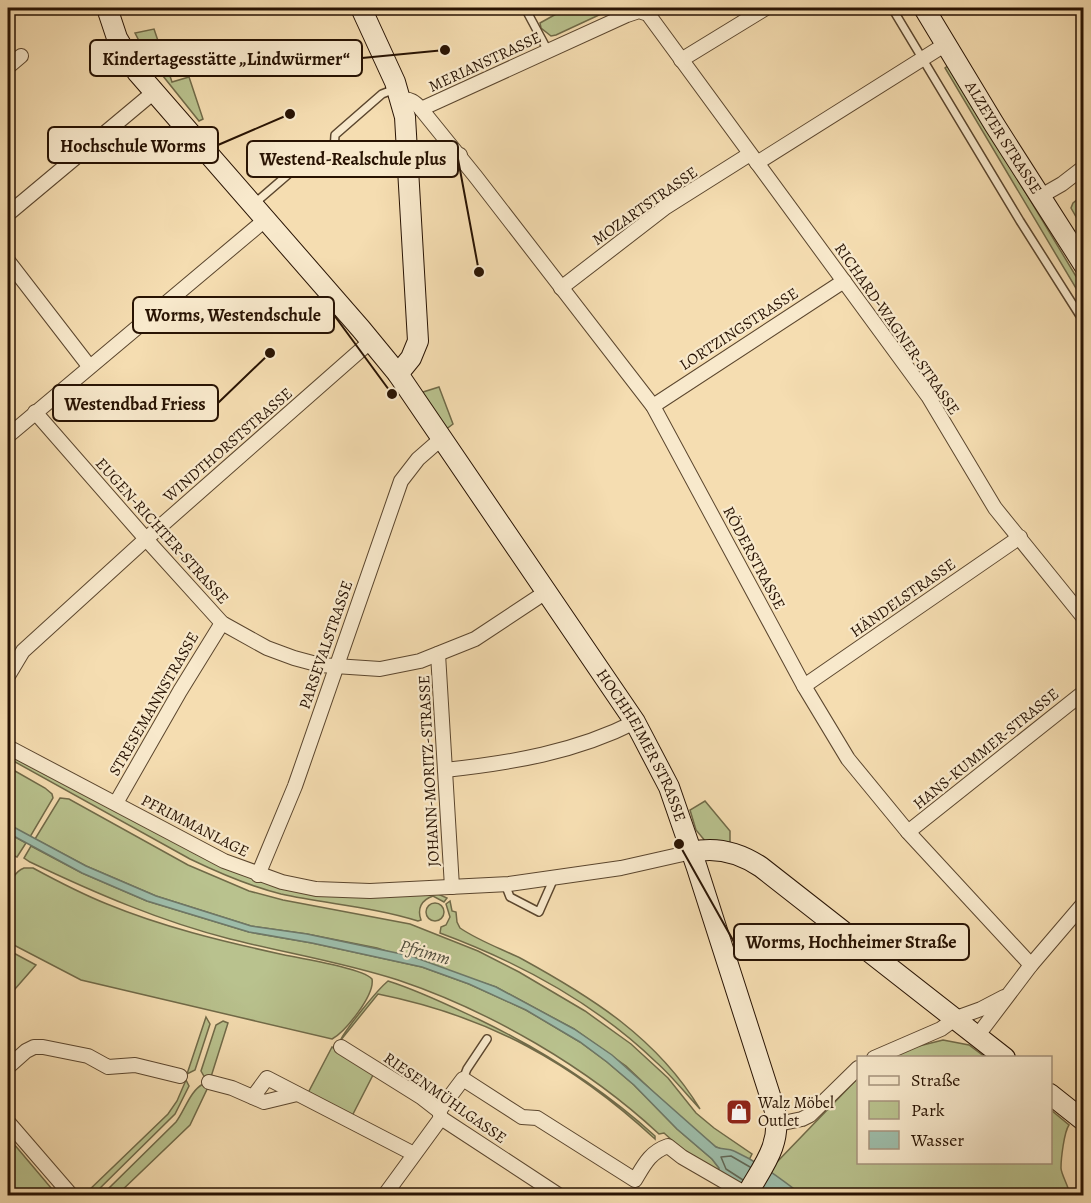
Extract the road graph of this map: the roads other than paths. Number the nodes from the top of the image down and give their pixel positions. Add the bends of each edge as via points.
1 (107, 8) edge
2 (361, 8) edge
3 (525, 8) edge
4 (766, 8) edge
5 (892, 8) edge
6 (924, 8) edge
7 (627, 15) joint
8 (946, 44) junction
9 (548, 51) junction
10 (21, 56) dead end
11 (923, 59) junction
12 (681, 60) junction
13 (8, 67) edge
14 (154, 92) junction
15 (399, 94) junction
16 (422, 109) junction
17 (460, 155) junction
18 (753, 159) junction
19 (408, 167) junction
20 (1083, 167) edge
21 (1041, 196) junction
22 (252, 205) junction
23 (8, 214) edge
24 (265, 220) junction
25 (8, 261) edge
26 (1083, 265) edge
27 (843, 281) junction
28 (561, 288) junction
29 (1083, 322) edge
30 (372, 341) junction
31 (89, 366) junction
32 (398, 374) junction
33 (654, 406) junction
34 (35, 412) junction
35 (8, 436) edge
36 (442, 438) junction
37 (1020, 537) junction
38 (146, 539) junction
39 (546, 592) junction
40 (1083, 618) edge
41 (222, 622) junction
42 (438, 654) junction
43 (12, 658) edge
44 (336, 666) junction
45 (8, 676) edge
46 (804, 686) junction
47 (1083, 692) edge
48 (635, 723) junction
49 (8, 747) edge
50 (446, 770) junction
51 (116, 803) junction
52 (908, 832) junction
53 (692, 852) junction
54 (258, 874) junction
55 (554, 878) junction
56 (506, 884) junction
57 (452, 887) junction
58 (1083, 903) edge
59 (1031, 965) junction
60 (1010, 993) junction
61 (956, 1018) junction
62 (978, 1035) junction
63 (487, 1039) dead end
64 (340, 1047) dead end
65 (879, 1056) edge
66 (1003, 1056) edge
67 (8, 1067) edge
68 (857, 1069) edge
69 (180, 1076) dead end
70 (463, 1079) junction
71 (210, 1082) dead end
72 (297, 1094) junction
73 (1052, 1096) edge
74 (253, 1097) junction
75 (440, 1115) junction
76 (1083, 1121) edge
77 (8, 1122) edge
78 (778, 1124) junction
79 (414, 1154) junction
80 (746, 1194) edge
81 (69, 1195) edge
82 (384, 1196) edge
83 (560, 1196) edge

1 - 14 street, HOCHHEIMER STRASSE via 129,61
2 - 15 street
3 - 9 lane
4 - 12 street
5 - 11 lane
6 - 8 street, ALZEYER STRASSE
7 - 9 street, MERIANSTRASSE
7 - 12 street, RICHARD-WAGNER-STRASSE via 639,11 648,14
8 - 11 street, MOZARTSTRASSE
8 - 21 street, ALZEYER STRASSE
9 - 16 street, MERIANSTRASSE
10 - 13 street
11 - 18 street, MOZARTSTRASSE
11 - 29 lane
12 - 18 street, RICHARD-WAGNER-STRASSE
14 - 22 street, HOCHHEIMER STRASSE
14 - 23 street
15 - 16 street, RÖDERSTRASSE
15 - 19 street via 405,117
15 - 22 lane via 382,94 335,135 334,151 322,163 299,165
16 - 17 street, RÖDERSTRASSE
17 - 19 street via 427,155
17 - 28 street, RÖDERSTRASSE
18 - 27 street, RICHARD-WAGNER-STRASSE
18 - 28 street, MOZARTSTRASSE via 666,207
19 - 32 street via 418,340 411,358
20 - 21 street
21 - 26 street, ALZEYER STRASSE
22 - 24 street, HOCHHEIMER STRASSE
24 - 30 street, HOCHHEIMER STRASSE
24 - 31 street
25 - 31 street
27 - 33 street, LORTZINGSTRASSE
27 - 37 street, RICHARD-WAGNER-STRASSE via 928,396 995,508
28 - 33 street, RÖDERSTRASSE
30 - 32 street, HOCHHEIMER STRASSE
30 - 38 street, WINDTHORSTSTRASSE
31 - 34 street
32 - 36 street, HOCHHEIMER STRASSE
33 - 46 street, RÖDERSTRASSE
34 - 35 street
34 - 38 street, EUGEN-RICHTER-STRASSE
36 - 39 street, HOCHHEIMER STRASSE
36 - 44 street, PARSEVALSTRASSE via 401,481
37 - 40 street, RICHARD-WAGNER-STRASSE
37 - 46 street, HÄNDELSTRASSE
38 - 41 street, EUGEN-RICHTER-STRASSE
38 - 43 street, WINDTHORSTSTRASSE
39 - 42 street, EUGEN-RICHTER-STRASSE via 476,639
39 - 48 street, HOCHHEIMER STRASSE
41 - 44 street, EUGEN-RICHTER-STRASSE via 267,648
41 - 51 street, STRESEMANNSTRASSE
42 - 44 street, EUGEN-RICHTER-STRASSE via 380,669
42 - 50 street, JOHANN-MORITZ-STRASSE
43 - 45 street, WINDTHORSTSTRASSE
44 - 54 street, PARSEVALSTRASSE via 296,786
46 - 52 street, RÖDERSTRASSE via 848,759
47 - 52 street, HANS-KUMMER-STRASSE
48 - 50 street via 527,759
48 - 53 street, HOCHHEIMER STRASSE via 669,786
49 - 51 street, PFRIMMANLAGE
50 - 57 street, JOHANN-MORITZ-STRASSE
51 - 54 street, PFRIMMANLAGE via 203,851
52 - 59 street, RÖDERSTRASSE
53 - 55 street, PFRIMMANLAGE
53 - 61 street via 716,850 747,858
53 - 78 street, HOCHHEIMER STRASSE
54 - 57 street, PFRIMMANLAGE via 297,886 333,891
55 - 56 street, PFRIMMANLAGE
55 - 56 lane via 539,912 510,897
56 - 57 street, PFRIMMANLAGE
58 - 59 street
59 - 60 street
60 - 61 street
60 - 62 street
61 - 62 street
61 - 65 street via 941,1029
62 - 66 street
63 - 70 lane
64 - 75 street, RIESENMÜHLGASSE via 421,1097
67 - 69 street via 26,1051 43,1047 88,1056 108,1067 135,1065
68 - 78 street via 810,1115
70 - 75 street
70 - 80 street via 522,1117 537,1118 635,1180 649,1158 668,1146
71 - 74 street
72 - 74 street via 264,1102
72 - 74 street via 267,1078
72 - 79 street
73 - 76 street
75 - 79 street
75 - 83 street, RIESENMÜHLGASSE
77 - 81 street
78 - 80 street via 774,1145
79 - 82 street

